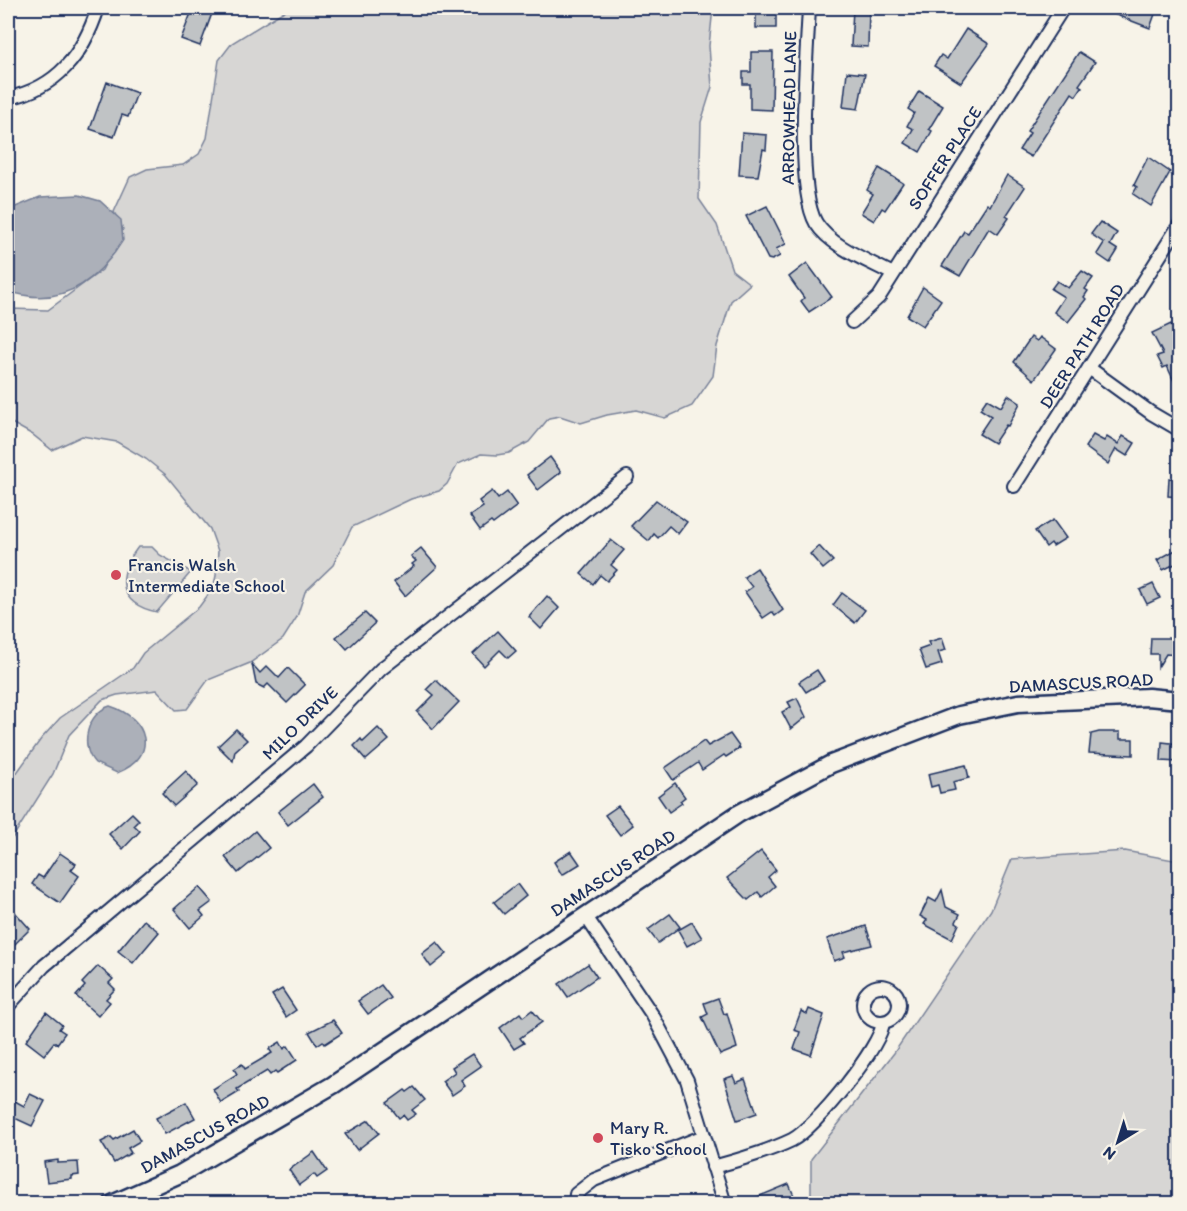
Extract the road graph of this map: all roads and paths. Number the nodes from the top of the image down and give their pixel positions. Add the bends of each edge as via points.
1 (98, 8) edge
2 (809, 8) edge
3 (1063, 8) edge
4 (8, 98) edge
5 (1179, 224) edge
6 (893, 274) junction
7 (852, 322) dead end
8 (1089, 368) junction
9 (1179, 430) edge
10 (627, 477) dead end
11 (1014, 486) dead end
12 (1179, 700) edge
13 (585, 915) junction
14 (8, 1006) edge
15 (883, 1022) dead end
16 (704, 1136) junction
17 (713, 1167) junction
18 (112, 1203) edge
19 (575, 1203) edge
20 (725, 1203) edge

1 - 4 street via 76,55 56,78 29,94
2 - 6 street, ARROWHEAD LANE via 806,194 817,224 836,242
3 - 6 street, SOFFER PLACE
5 - 8 street, DEER PATH ROAD
6 - 7 street, SOFFER PLACE via 879,297
8 - 9 street
8 - 11 street, DEER PATH ROAD
10 - 14 street, MILO DRIVE via 381,669 306,746 44,966
12 - 13 street, DAMASCUS ROAD via 1148,697 1018,703 959,715 831,764 738,814
13 - 16 street via 653,1016 687,1080
13 - 18 street, DAMASCUS ROAD via 333,1085 180,1174
15 - 17 street via 872,1051 819,1117 794,1139
16 - 17 street
16 - 19 street via 594,1180 576,1194
17 - 20 street

